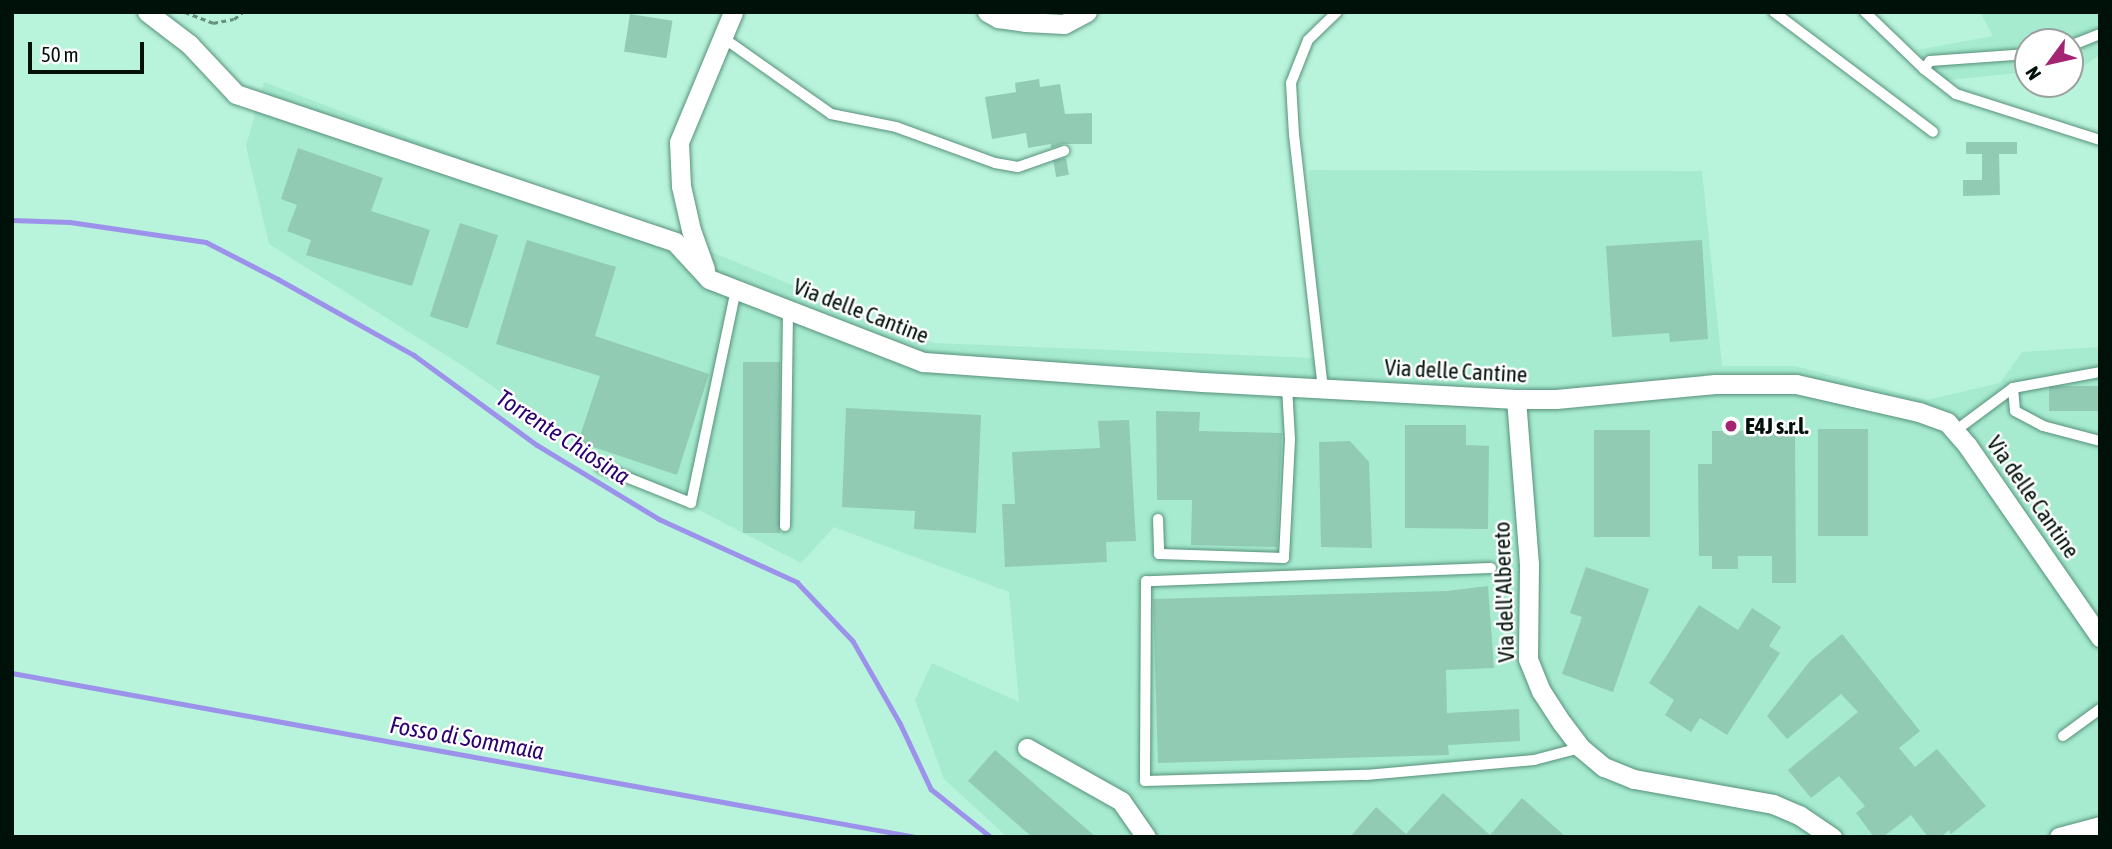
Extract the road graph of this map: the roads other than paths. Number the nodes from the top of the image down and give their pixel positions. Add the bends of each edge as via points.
1 (147, 12) edge
2 (733, 12) edge
3 (987, 12) edge
4 (1087, 12) edge
5 (1337, 12) edge
6 (1774, 12) edge
7 (1865, 12) edge
8 (722, 37) junction
9 (2014, 55) edge
10 (1924, 69) junction
11 (1933, 132) dead end
12 (2100, 140) edge
13 (1064, 151) dead end
14 (709, 279) junction
15 (736, 290) junction
16 (788, 310) junction
17 (2100, 372) edge
18 (1287, 387) junction
19 (2013, 387) junction
20 (1323, 389) junction
21 (1516, 399) junction
22 (1955, 431) junction
23 (2100, 441) edge
24 (601, 467) dead end
25 (1158, 519) dead end
26 (785, 526) dead end
27 (1490, 568) dead end
28 (2100, 637) edge
29 (2100, 709) edge
30 (2063, 736) dead end
31 (1027, 748) dead end
32 (1581, 748) junction
33 (2100, 826) edge
34 (1146, 837) edge
35 (1832, 837) edge
36 (2059, 837) edge

1 - 14 street, Via delle Cantine via 189,44 236,94 675,242
2 - 8 street
3 - 4 street via 998,18 1064,24
5 - 20 lane via 1308,40 1291,83
6 - 11 lane
7 - 10 lane
8 - 13 lane via 831,114 896,127 1018,167
8 - 14 street via 679,142 686,208
9 - 10 lane via 1930,61
10 - 12 lane via 1956,94
14 - 15 street, Via delle Cantine
15 - 16 street, Via delle Cantine
15 - 24 lane via 691,503
16 - 18 street, Via delle Cantine via 923,362
16 - 26 lane
17 - 19 lane
18 - 20 street, Via delle Cantine
18 - 25 lane via 1290,439 1284,558 1158,554
19 - 22 lane
19 - 23 lane via 2015,411 2043,426
20 - 21 street, Via delle Cantine
21 - 22 street, Via delle Cantine via 1716,384 1797,384 1919,412 1947,422
21 - 32 street, Via dell'Albereto via 1529,564 1528,659 1541,691
22 - 28 street, Via delle Cantine
27 - 32 lane via 1146,581 1145,781 1366,775 1534,760
29 - 30 lane
31 - 34 street via 1121,801
32 - 35 street, Via dell'Albereto via 1604,767 1634,779 1773,804
33 - 36 street

